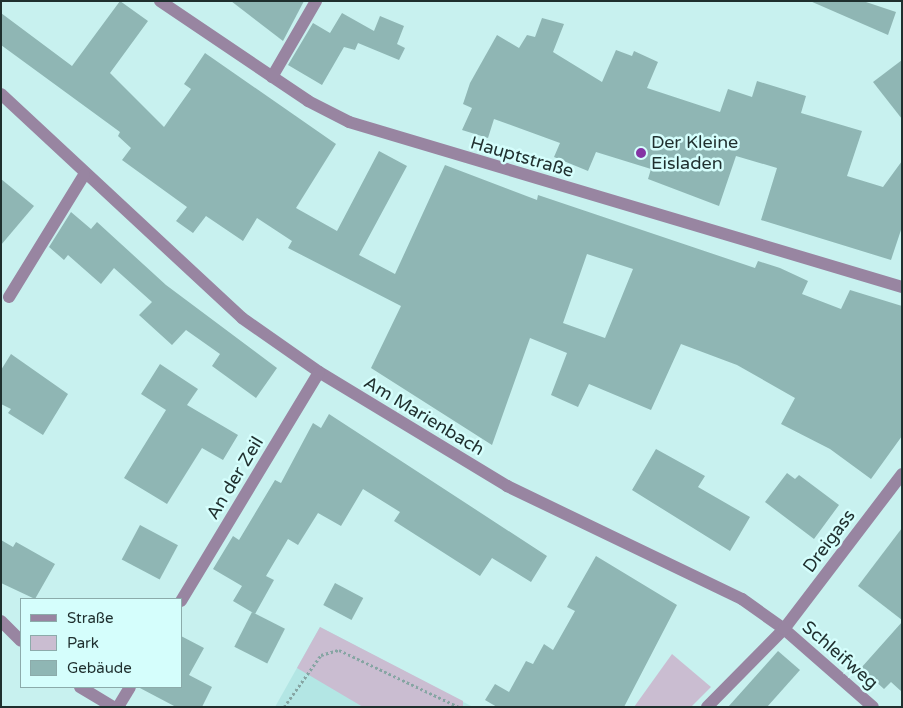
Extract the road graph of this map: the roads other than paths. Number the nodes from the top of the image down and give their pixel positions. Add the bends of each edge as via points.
1 (160, 1) edge
2 (316, 1) edge
3 (272, 77) junction
4 (1, 94) edge
5 (84, 175) junction
6 (902, 287) edge
7 (9, 296) dead end
8 (319, 372) junction
9 (902, 474) edge
10 (182, 599) edge
11 (1, 621) edge
12 (784, 629) junction
13 (20, 639) edge
14 (82, 688) edge
15 (129, 688) edge
16 (113, 707) edge
17 (118, 707) edge
18 (707, 707) edge
19 (873, 707) edge

1 - 3 street, Hauptstraße
2 - 3 street
3 - 6 street, Hauptstraße via 328,113 402,141
4 - 5 street, Am Marienbach
5 - 7 street
5 - 8 street, Am Marienbach via 242,318
8 - 10 street, An der Zeil
8 - 12 street, Am Marienbach via 507,486 742,599
9 - 12 street, Dreigass
11 - 13 street
12 - 18 street, Dreigass
12 - 19 street, Schleifweg
14 - 16 street
15 - 17 street

